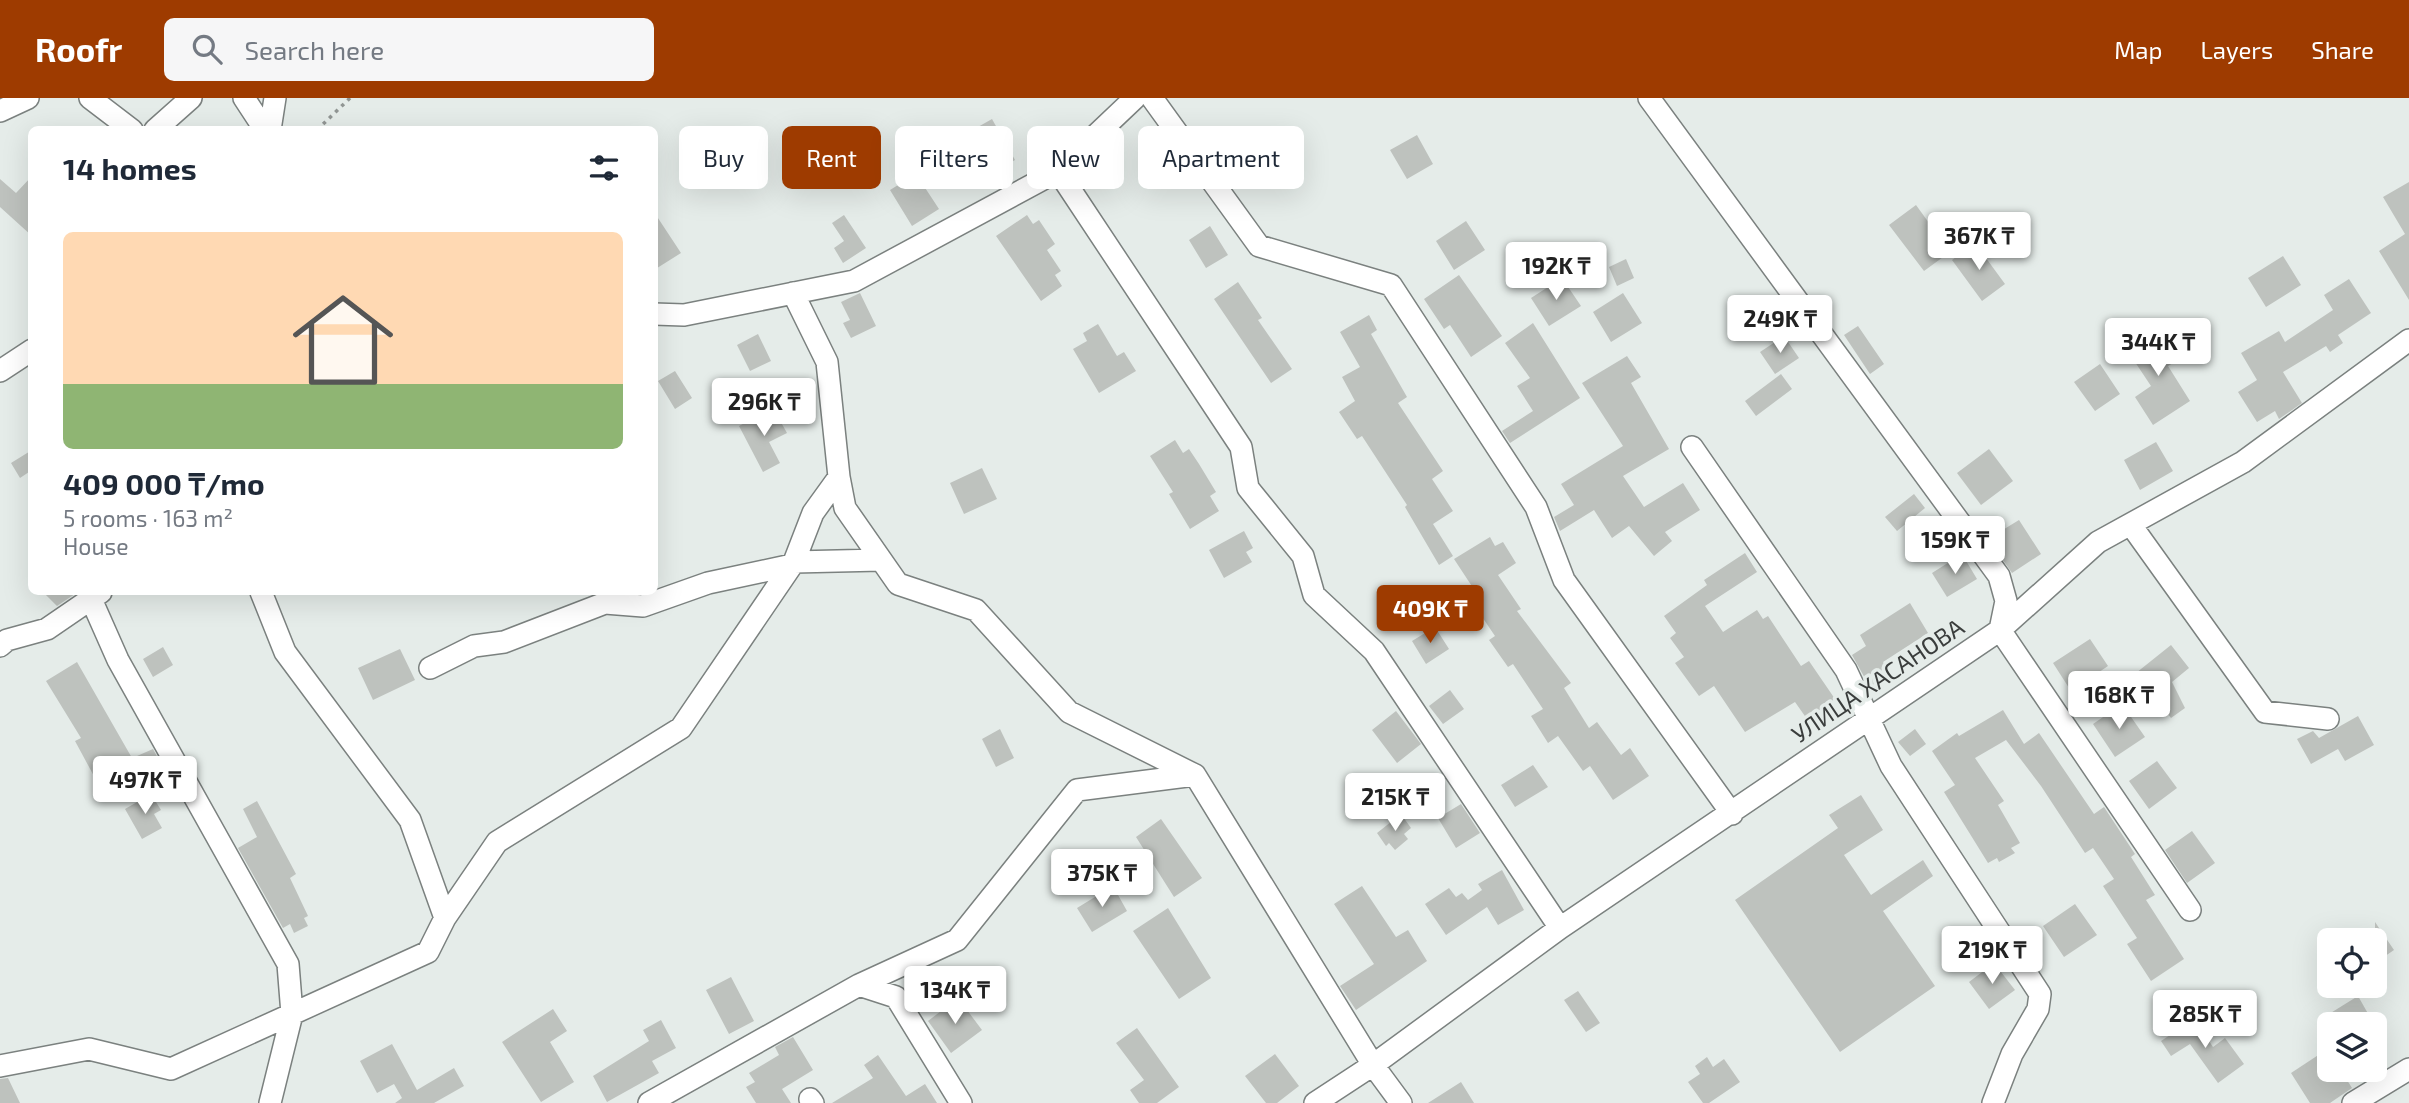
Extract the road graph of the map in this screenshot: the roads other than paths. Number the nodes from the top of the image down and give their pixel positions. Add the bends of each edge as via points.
1 (28, 98) edge
2 (90, 98) edge
3 (191, 98) edge
4 (244, 98) edge
5 (275, 98) edge
6 (1135, 98) edge
7 (1152, 98) edge
8 (1649, 98) edge
9 (0, 111) edge
10 (127, 126) edge
11 (160, 126) edge
12 (262, 126) edge
13 (271, 126) edge
14 (1105, 126) edge
15 (1027, 187) edge
16 (1071, 189) edge
17 (793, 293) junction
18 (658, 314) edge
19 (2409, 340) edge
20 (28, 353) edge
21 (0, 371) edge
22 (1692, 447) dead end
23 (839, 477) junction
24 (2131, 525) junction
25 (881, 561) junction
26 (793, 564) junction
27 (96, 595) edge
28 (262, 595) edge
29 (2000, 630) junction
30 (0, 646) edge
31 (430, 668) dead end
32 (1867, 718) junction
33 (2328, 719) dead end
34 (1195, 775) junction
35 (1732, 814) junction
36 (2190, 910) dead end
37 (445, 918) junction
38 (1560, 928) junction
39 (859, 985) junction
40 (292, 1014) junction
41 (1373, 1065) junction
42 (0, 1066) edge
43 (2409, 1069) edge
44 (270, 1103) edge
45 (649, 1103) edge
46 (961, 1103) edge
47 (1315, 1103) edge
48 (1401, 1103) edge
49 (1993, 1103) edge
50 (2353, 1103) edge

1 - 9 street
2 - 10 street
3 - 11 street
4 - 12 street
5 - 13 street
6 - 14 street
7 - 35 street via 1259,246 1391,285 1536,507 1564,580
8 - 29 street via 1998,576 2006,601
15 - 17 street via 854,281
16 - 38 street via 1241,447 1248,488 1303,556 1314,596 1374,652
17 - 18 street via 684,315
17 - 23 street via 827,362
19 - 24 street, УЛИЦА ХАСАНОВА via 2243,462
20 - 21 street
22 - 32 street via 1846,670
23 - 25 street via 845,508
23 - 26 street via 813,513
24 - 29 street, УЛИЦА ХАСАНОВА via 2098,542
24 - 33 street via 2265,712
25 - 26 street
25 - 34 street via 898,584 976,610 1069,712
26 - 31 street via 708,583 643,606 605,603 504,642 474,646
26 - 37 street via 681,728 496,842
27 - 30 street via 47,629
27 - 40 street via 118,660 288,964
28 - 37 street via 285,652 410,820
29 - 32 street, УЛИЦА ХАСАНОВА
29 - 36 street
32 - 35 street, УЛИЦА ХАСАНОВА
32 - 49 street via 1891,765 2040,994 2038,1009 2012,1054
34 - 39 street via 1077,790 957,940
34 - 41 street
35 - 38 street, УЛИЦА ХАСАНОВА
37 - 40 street via 428,952
38 - 41 street, УЛИЦА ХАСАНОВА
39 - 45 street
39 - 46 street via 897,997
40 - 42 street via 171,1069 89,1049
40 - 44 street
41 - 47 street, УЛИЦА ХАСАНОВА
41 - 48 street
43 - 50 street

